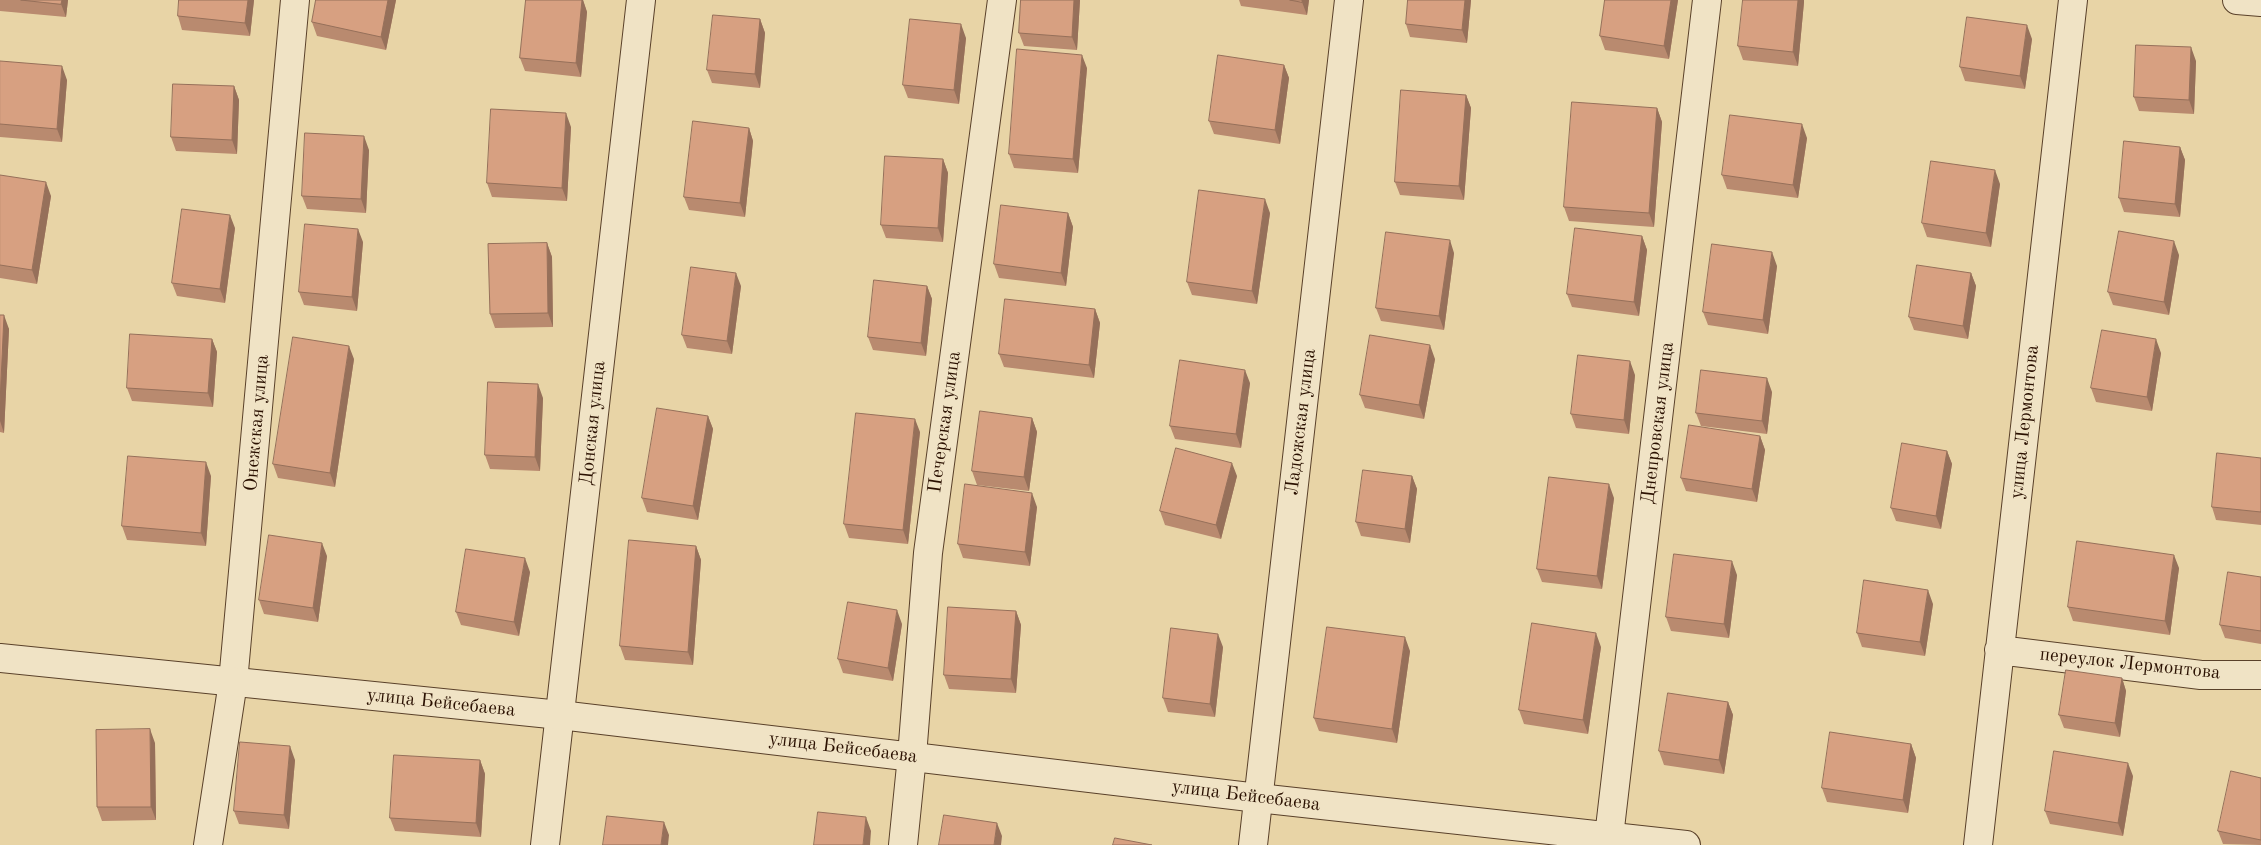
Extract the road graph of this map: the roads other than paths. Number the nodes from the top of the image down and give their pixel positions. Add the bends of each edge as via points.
1 (295, 0) edge
2 (641, 0) edge
3 (1002, 0) edge
4 (1349, 0) edge
5 (1708, 0) edge
6 (2073, 0) edge
7 (2237, 0) edge
8 (2261, 2) edge
9 (2000, 650) junction
10 (0, 658) edge
11 (2261, 675) edge
12 (233, 682) junction
13 (560, 714) junction
14 (912, 756) junction
15 (1258, 798) junction
16 (1608, 841) edge
17 (208, 845) edge
18 (545, 845) edge
19 (903, 845) edge
20 (1253, 845) edge
21 (1686, 845) edge
22 (1978, 845) edge

1 - 12 street, Онежская улица
2 - 13 street, Донская улица
3 - 14 street, Печерская улица via 928,553
4 - 15 street, Ладожская улица
5 - 16 street, Днепровская улица
6 - 9 street, улица Лермонтова
7 - 8 street
9 - 11 street, переулок Лермонтова via 2202,675
9 - 22 street, улица Лермонтова
10 - 12 street, улица Бейсебаева
12 - 13 street, улица Бейсебаева
12 - 17 street, Онежская улица
13 - 14 street, улица Бейсебаева
13 - 18 street, Донская улица
14 - 15 street, улица Бейсебаева
14 - 19 street, Печерская улица
15 - 16 street, улица Бейсебаева
15 - 20 street, Ладожская улица
16 - 21 street, улица Бейсебаева

